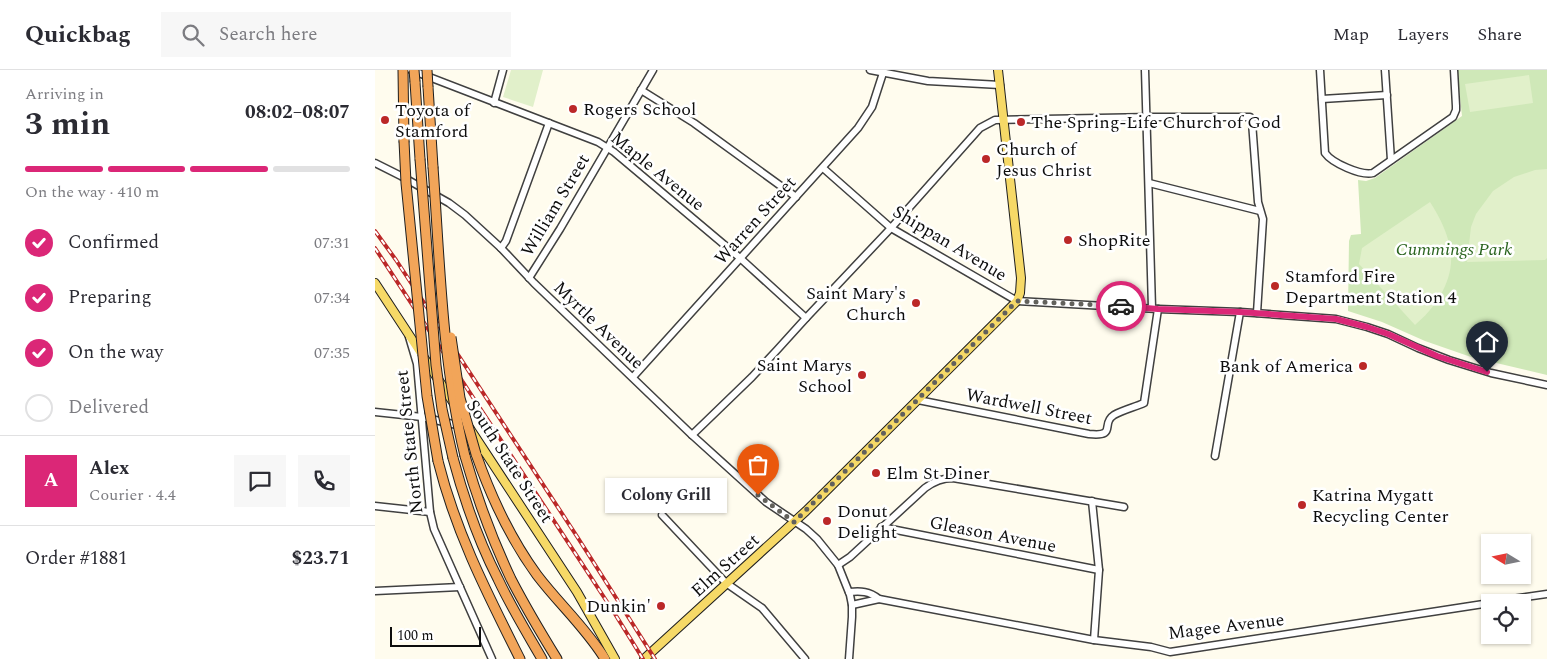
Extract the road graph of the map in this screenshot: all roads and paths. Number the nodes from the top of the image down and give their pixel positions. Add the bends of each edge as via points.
1 (410, 70) edge
2 (414, 70) edge
3 (427, 70) edge
4 (503, 70) edge
5 (653, 70) edge
6 (870, 70) edge
7 (999, 70) edge
8 (1145, 70) edge
9 (1320, 70) edge
10 (1385, 70) edge
11 (1454, 70) edge
12 (883, 73) junction
13 (403, 74) edge
14 (1000, 85) junction
15 (641, 90) junction
16 (1387, 95) junction
17 (1322, 100) junction
18 (494, 103) junction
19 (1147, 117) junction
20 (1003, 119) junction
21 (549, 123) junction
22 (607, 147) junction
23 (1391, 160) junction
24 (375, 163) edge
25 (823, 168) junction
26 (1149, 184) junction
27 (796, 197) junction
28 (1260, 211) junction
29 (891, 228) junction
30 (501, 248) junction
31 (440, 258) junction
32 (740, 258) junction
33 (529, 278) junction
34 (375, 283) edge
35 (1017, 301) junction
36 (1155, 309) junction
37 (1240, 312) junction
38 (1257, 313) junction
39 (806, 318) junction
40 (407, 331) junction
41 (633, 378) junction
42 (1547, 385) edge
43 (918, 400) junction
44 (375, 412) edge
45 (422, 417) junction
46 (470, 428) junction
47 (692, 435) junction
48 (1215, 456) dead end
49 (1092, 501) junction
50 (375, 506) edge
51 (1124, 507) dead end
52 (430, 512) junction
53 (662, 515) dead end
54 (794, 522) junction
55 (881, 527) junction
56 (838, 565) junction
57 (1099, 570) junction
58 (725, 583) junction
59 (460, 587) junction
60 (375, 591) edge
61 (849, 592) junction
62 (1547, 594) edge
63 (1531, 597) edge
64 (879, 599) junction
65 (1481, 604) edge
66 (852, 605) junction
67 (1094, 640) junction
68 (1171, 656) edge
69 (491, 659) edge
70 (520, 659) edge
71 (543, 659) edge
72 (557, 659) edge
73 (605, 659) edge
74 (615, 659) edge
75 (644, 659) edge
76 (805, 659) edge
77 (849, 659) edge

1 - 18 street, Maple Avenue
2 - 71 highway, bridge via 442,409 471,517 511,605
3 - 31 highway, bridge
4 - 18 street
5 - 15 street, William Street
6 - 12 street
7 - 14 main road
8 - 19 street, Wardwell Street
9 - 17 street
10 - 16 street
11 - 23 street via 1455,114
12 - 14 street via 928,81
12 - 25 street, Warren Street via 872,107
13 - 70 highway, bridge via 406,183 427,396 437,461 466,547
14 - 20 main road
15 - 22 street, William Street
15 - 27 street via 694,122
16 - 17 street
16 - 23 street
17 - 23 street via 1325,150 1329,158 1367,174
18 - 21 street, Maple Avenue
19 - 20 street
19 - 26 street, Wardwell Street
19 - 28 street via 1250,117
20 - 29 street via 980,128
20 - 35 main road via 1021,278
21 - 22 street, Maple Avenue
21 - 30 street
22 - 32 street, Maple Avenue
22 - 33 street, William Street
24 - 30 street, Myrtle Avenue via 449,203
25 - 27 street, Warren Street
25 - 29 street, Shippan Avenue
26 - 28 street
26 - 36 street, Wardwell Street
27 - 32 street, Warren Street
28 - 38 street via 1263,219
29 - 35 street, Shippan Avenue
29 - 39 street
30 - 33 street, Myrtle Avenue
31 - 72 highway, bridge via 448,369 465,456 485,520 502,560
31 - 73 highway, bridge via 457,382 476,454 518,545 541,580
32 - 39 street, Maple Avenue
32 - 41 street, Warren Street
33 - 41 street, Myrtle Avenue
34 - 40 main road, South State Street
35 - 36 street, Shippan Avenue
35 - 43 main road, Elm Street
36 - 37 street, Shippan Avenue
36 - 43 street, Wardwell Street via 1144,403 1112,416 1104,434 1089,434
37 - 38 street, Shippan Avenue
37 - 48 street
38 - 42 street, Shippan Avenue via 1349,321 1449,360
39 - 47 street
40 - 45 street, North State Street via 417,364
40 - 46 main road, South State Street
41 - 47 street, Myrtle Avenue
43 - 54 main road, Elm Street
44 - 45 street
45 - 46 street
45 - 52 street, North State Street
46 - 74 main road, South State Street via 577,592
47 - 54 street, Myrtle Avenue via 766,502
49 - 51 street
49 - 55 street via 948,478 925,488
49 - 57 street
50 - 52 street
52 - 59 street, North State Street
53 - 58 street
54 - 56 street, Myrtle Avenue via 817,539
54 - 58 main road, Elm Street
55 - 56 street
55 - 57 street, Gleason Avenue
56 - 61 street, Myrtle Avenue
57 - 67 street
58 - 75 main road, Elm Street
58 - 76 street via 762,608
59 - 60 street
59 - 69 street, North State Street
61 - 64 street, Magee Avenue via 869,592
61 - 66 street, Myrtle Avenue
62 - 63 street, Magee Avenue
64 - 66 street, Magee Avenue
64 - 67 street, Magee Avenue
65 - 68 street, Magee Avenue
66 - 77 street, Myrtle Avenue
67 - 68 street, Magee Avenue via 1151,647

